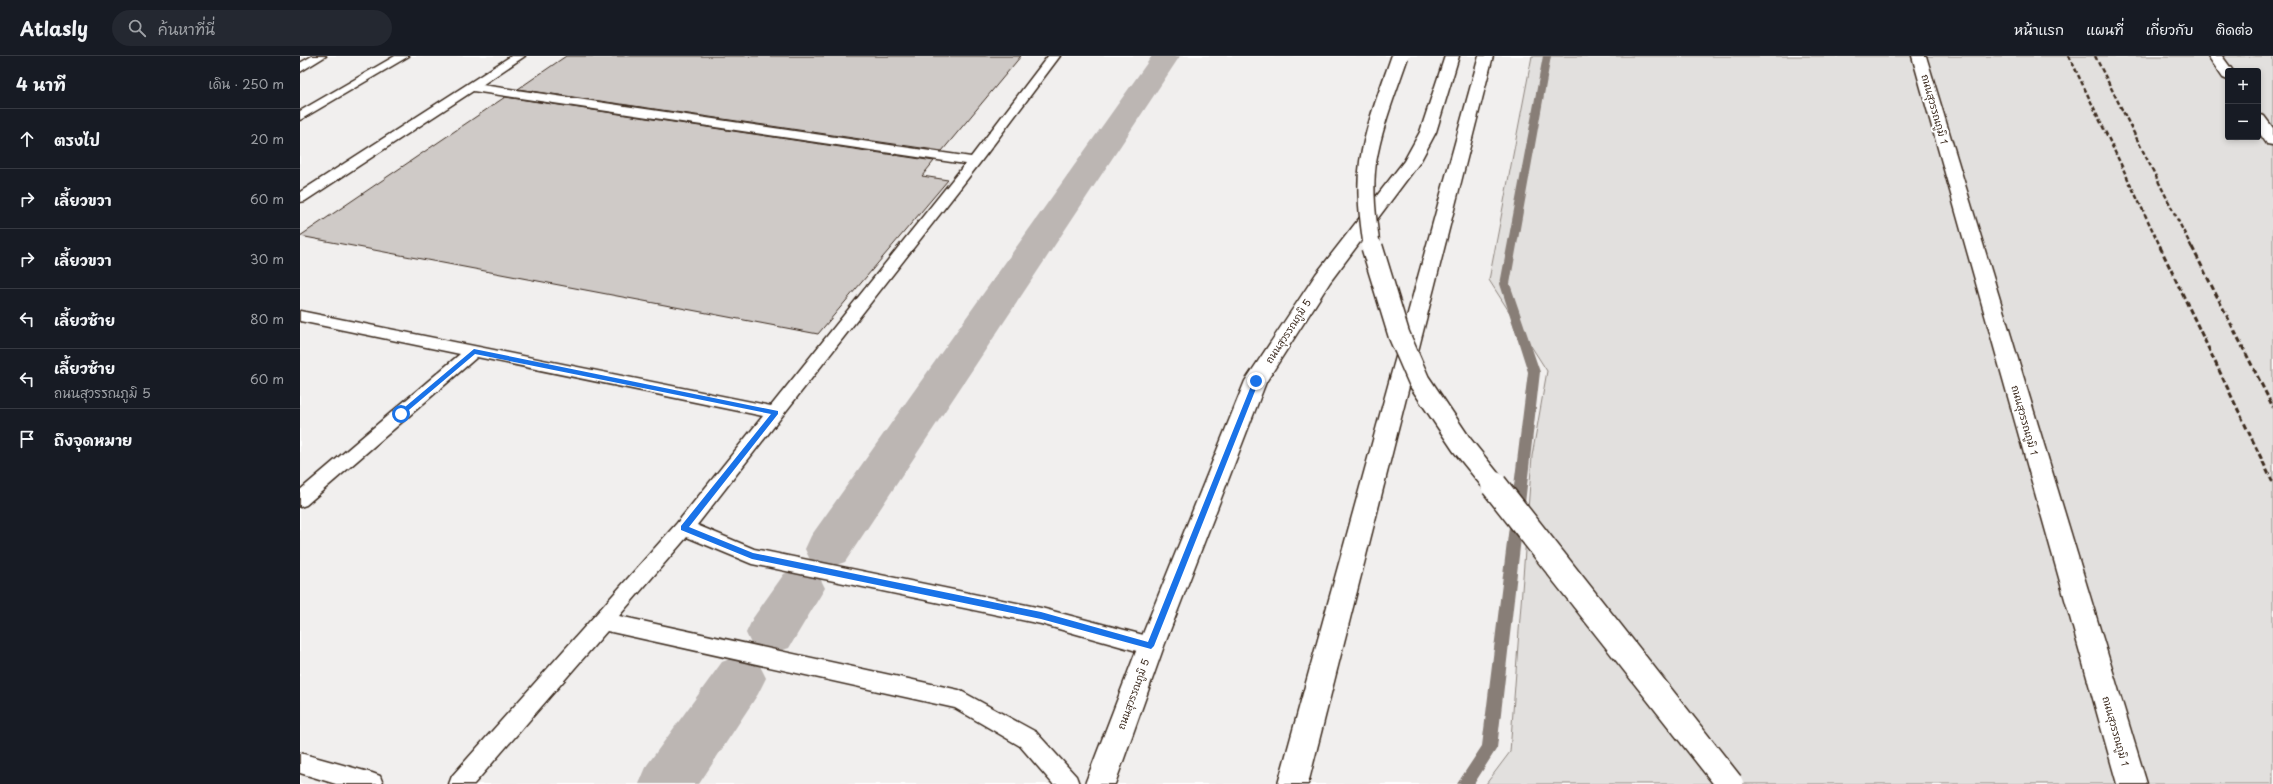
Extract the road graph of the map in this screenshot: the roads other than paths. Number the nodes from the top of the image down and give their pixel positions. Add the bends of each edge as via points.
1 (320, 56) edge
2 (402, 56) edge
3 (519, 56) edge
4 (1054, 56) edge
5 (1400, 56) edge
6 (1452, 56) edge
7 (1486, 56) edge
8 (1919, 56) edge
9 (2215, 56) edge
10 (300, 68) edge
11 (2225, 71) edge
12 (472, 87) junction
13 (300, 116) edge
14 (2261, 123) edge
15 (2273, 140) edge
16 (974, 161) junction
17 (300, 198) edge
18 (300, 316) edge
19 (474, 351) junction
20 (775, 413) junction
21 (300, 500) edge
22 (684, 528) junction
23 (601, 621) junction
24 (1151, 646) junction
25 (300, 763) edge
26 (372, 784) edge
27 (460, 784) edge
28 (1068, 784) edge
29 (1100, 784) edge
30 (1293, 784) edge
31 (1730, 784) edge
32 (2132, 784) edge

1 - 10 lane
2 - 13 lane
3 - 12 lane
4 - 16 lane
5 - 31 main road, bridge via 1377,121 1368,163 1367,201 1372,247 1399,335 1419,381 1462,445
6 - 24 main road, ถนนสุวรรณภูมิ 5 via 1428,132 1412,162 1323,278 1256,381
7 - 30 main road
8 - 32 main road, ถนนสุวรรณภูมิ 1
9 - 11 main road
12 - 16 lane
12 - 17 lane
14 - 15 main road
16 - 20 lane
18 - 19 lane
19 - 20 lane
19 - 21 lane
20 - 22 lane
22 - 23 lane
22 - 24 lane via 752,556 1041,616
23 - 27 lane
23 - 28 lane via 959,699 1028,739
24 - 29 main road, ถนนสุวรรณภูมิ 5
25 - 26 lane

